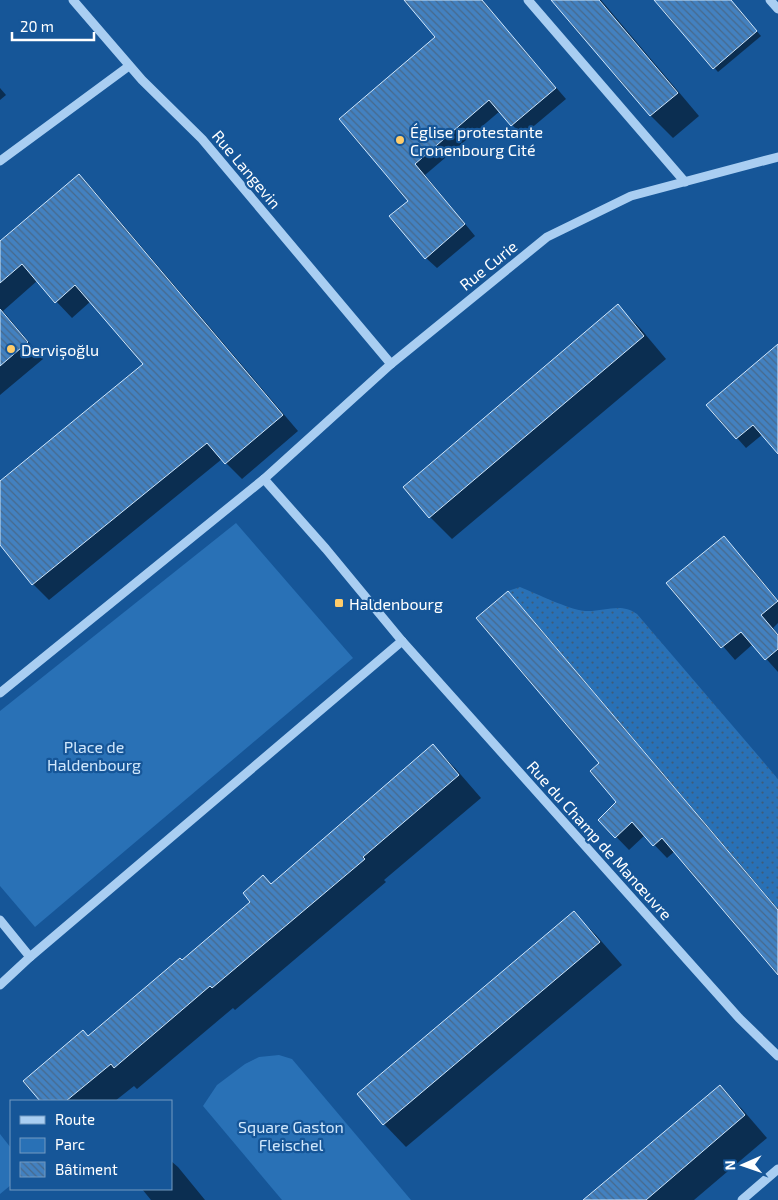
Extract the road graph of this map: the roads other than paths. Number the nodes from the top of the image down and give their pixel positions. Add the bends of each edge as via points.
1 (73, 0) edge
2 (528, 0) edge
3 (770, 0) edge
4 (778, 10) edge
5 (128, 66) junction
6 (778, 157) edge
7 (0, 161) edge
8 (685, 182) junction
9 (391, 364) junction
10 (264, 479) junction
11 (402, 642) junction
12 (0, 693) edge
13 (0, 920) edge
14 (30, 957) junction
15 (0, 985) edge
16 (778, 1056) edge
17 (778, 1169) edge
18 (742, 1200) edge

1 - 5 street, Rue Langevin
2 - 8 street
3 - 4 street
5 - 7 street
5 - 9 street, Rue Langevin via 202,139
6 - 8 street, Rue Curie
8 - 9 street, Rue Curie via 631,196 547,237
9 - 10 street, Rue Curie
10 - 11 street
10 - 12 street
11 - 14 street
11 - 16 street, Rue du Champ de Manœuvre via 739,1018
13 - 14 street
14 - 15 street
17 - 18 street

